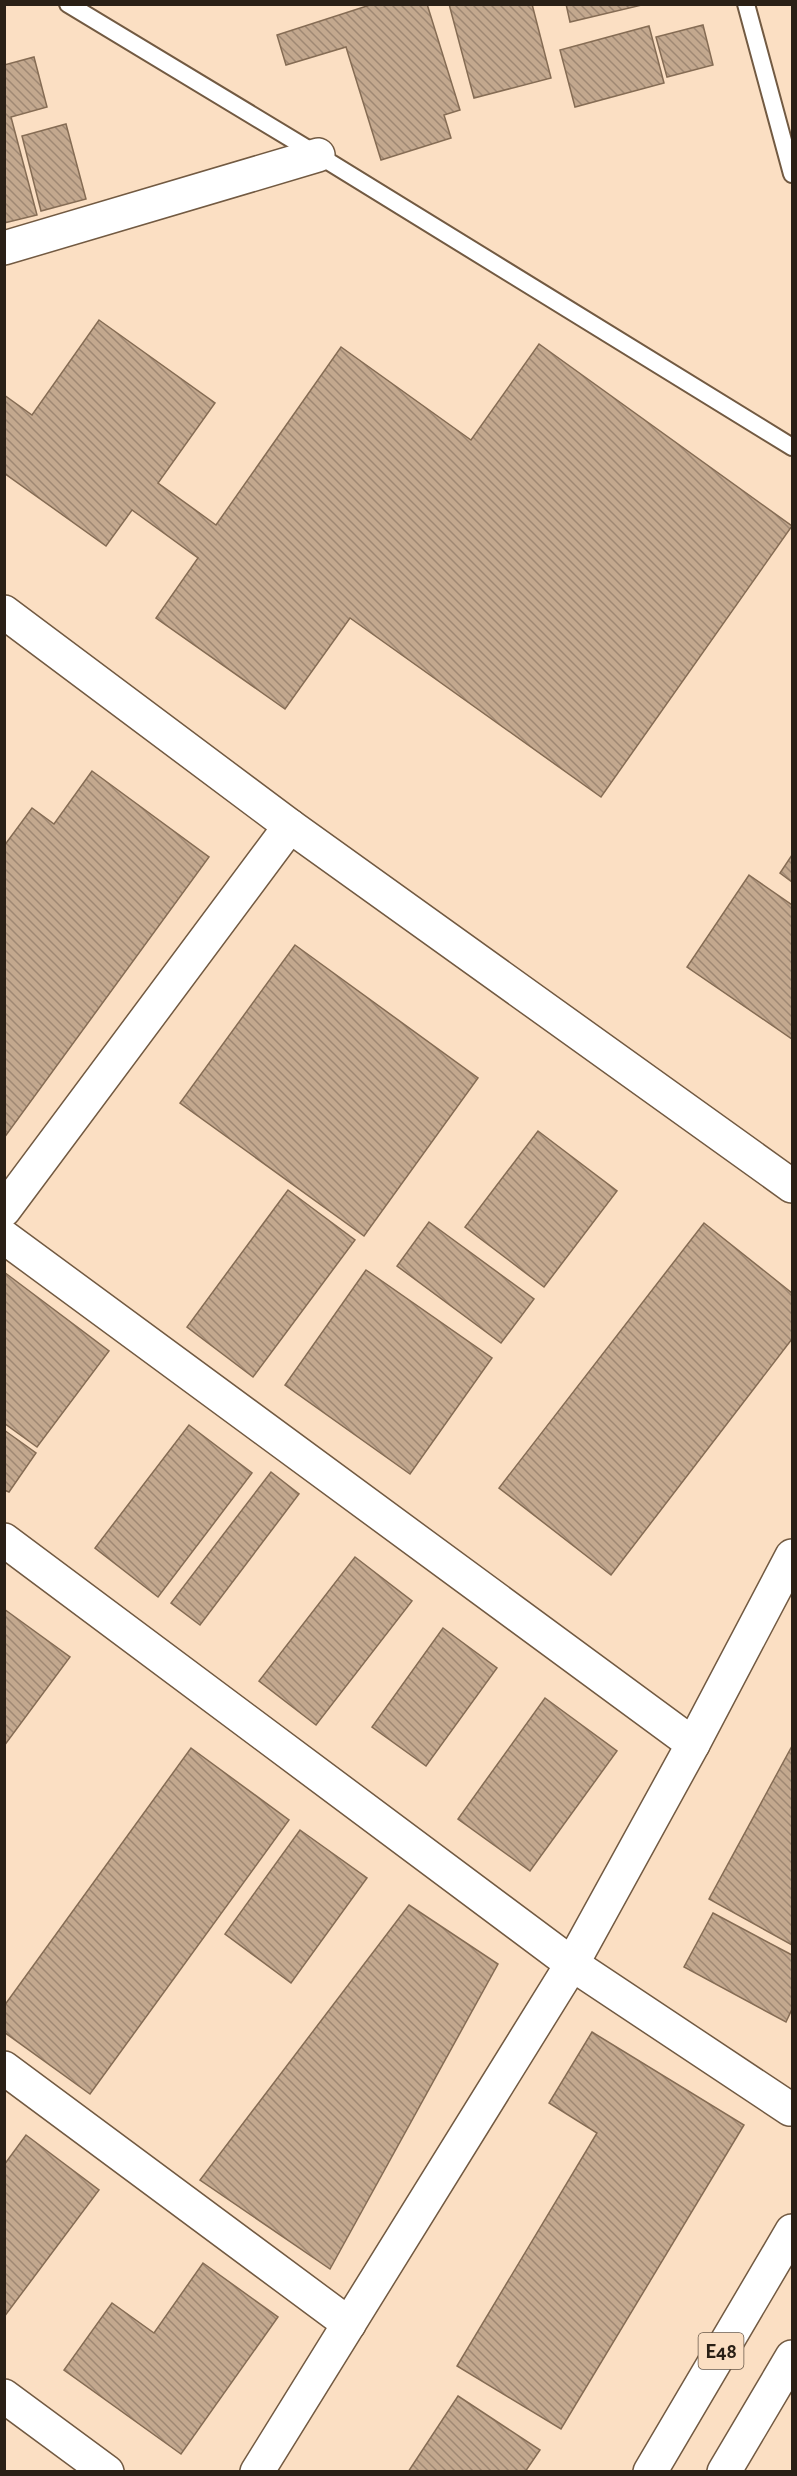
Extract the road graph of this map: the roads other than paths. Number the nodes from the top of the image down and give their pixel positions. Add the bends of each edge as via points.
1 (68, 4) edge
2 (746, 4) edge
3 (318, 155) junction
4 (792, 174) edge
5 (4, 248) edge
6 (792, 447) edge
7 (4, 612) edge
8 (290, 826) junction
9 (792, 1186) edge
10 (4, 1210) edge
11 (4, 1237) edge
12 (4, 1540) edge
13 (792, 1556) edge
14 (693, 1744) junction
15 (572, 1964) junction
16 (4, 2068) edge
17 (790, 2109) dead end
18 (792, 2231) edge
19 (349, 2324) junction
20 (792, 2357) edge
21 (4, 2396) edge
22 (107, 2472) edge
23 (257, 2472) edge
24 (650, 2472) edge
25 (724, 2472) edge

1 - 3 lane
2 - 4 lane
3 - 5 main road
3 - 6 lane
7 - 8 main road
8 - 9 main road
8 - 10 main road
11 - 14 main road
12 - 15 main road
13 - 14 main road
14 - 15 main road
15 - 17 main road
15 - 19 main road
16 - 19 main road
18 - 24 main road, E48
19 - 23 main road
20 - 25 main road
21 - 22 main road

